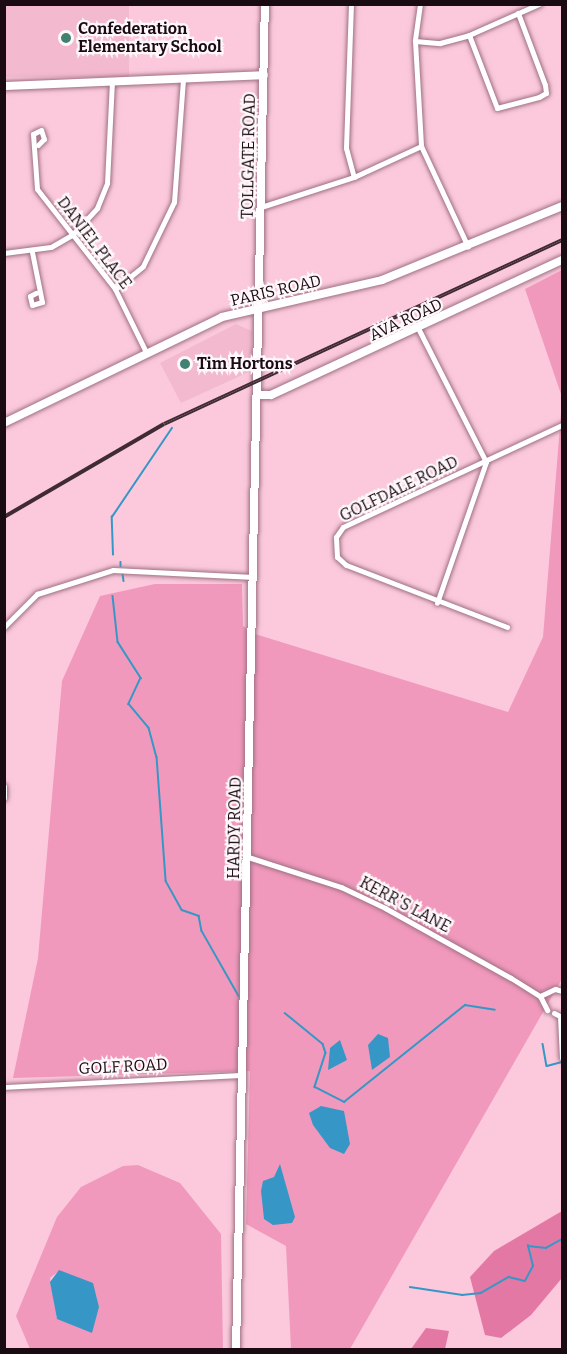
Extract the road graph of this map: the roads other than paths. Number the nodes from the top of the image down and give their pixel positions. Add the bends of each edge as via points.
1 (265, 4) edge
2 (351, 4) edge
3 (420, 4) edge
4 (539, 4) edge
5 (519, 14) junction
6 (469, 35) junction
7 (415, 40) junction
8 (264, 75) junction
9 (183, 78) junction
10 (112, 82) junction
11 (4, 86) edge
12 (38, 145) dead end
13 (421, 146) junction
14 (354, 177) junction
15 (562, 206) edge
16 (261, 207) junction
17 (72, 234) junction
18 (468, 247) junction
19 (32, 252) junction
20 (4, 253) edge
21 (562, 260) edge
22 (115, 289) junction
23 (36, 293) dead end
24 (259, 307) junction
25 (419, 330) junction
26 (147, 354) junction
27 (258, 395) junction
28 (4, 423) edge
29 (562, 425) edge
30 (486, 462) junction
31 (254, 577) junction
32 (436, 603) junction
33 (4, 627) edge
34 (507, 627) dead end
35 (4, 786) edge
36 (4, 798) edge
37 (248, 857) junction
38 (562, 991) edge
39 (540, 996) junction
40 (547, 1010) dead end
41 (554, 1013) dead end
42 (561, 1015) edge
43 (562, 1058) edge
44 (243, 1075) junction
45 (4, 1087) edge
46 (236, 1350) edge

1 - 8 main road, TOLLGATE ROAD
2 - 14 street via 346,148
3 - 7 street
4 - 5 street
5 - 6 street
5 - 6 street via 545,85 546,93 539,97 497,108
6 - 7 street via 440,43
7 - 13 street
8 - 9 main road
8 - 16 main road, TOLLGATE ROAD
9 - 10 main road
9 - 22 street via 174,202 143,266
10 - 11 main road
10 - 17 street via 107,183 97,208
12 - 17 street, DANIEL PLACE via 37,189
13 - 14 street
13 - 18 street
14 - 16 street
15 - 18 main road, PARIS ROAD
16 - 24 main road, TOLLGATE ROAD
17 - 19 street
17 - 22 street, DANIEL PLACE
18 - 24 main road, PARIS ROAD via 382,280
19 - 20 street
19 - 23 street
21 - 25 main road, AVA ROAD
22 - 26 street, DANIEL PLACE
24 - 26 main road, PARIS ROAD via 222,317
24 - 27 main road, HARDY ROAD
25 - 27 main road, AVA ROAD via 271,395
25 - 30 street
26 - 28 main road, PARIS ROAD
27 - 31 main road, HARDY ROAD
29 - 30 street, GOLFDALE ROAD
30 - 32 street
30 - 32 street, GOLFDALE ROAD via 343,527 336,537 337,556 346,565
31 - 33 street via 113,570 37,594
31 - 37 main road, HARDY ROAD
32 - 34 street, GOLFDALE ROAD
35 - 36 street
37 - 39 street, KERR'S LANE via 350,891
37 - 44 main road, HARDY ROAD
38 - 39 street via 555,989
39 - 40 street
41 - 42 street
42 - 43 street
44 - 45 street, GOLF ROAD
44 - 46 main road, HARDY ROAD

